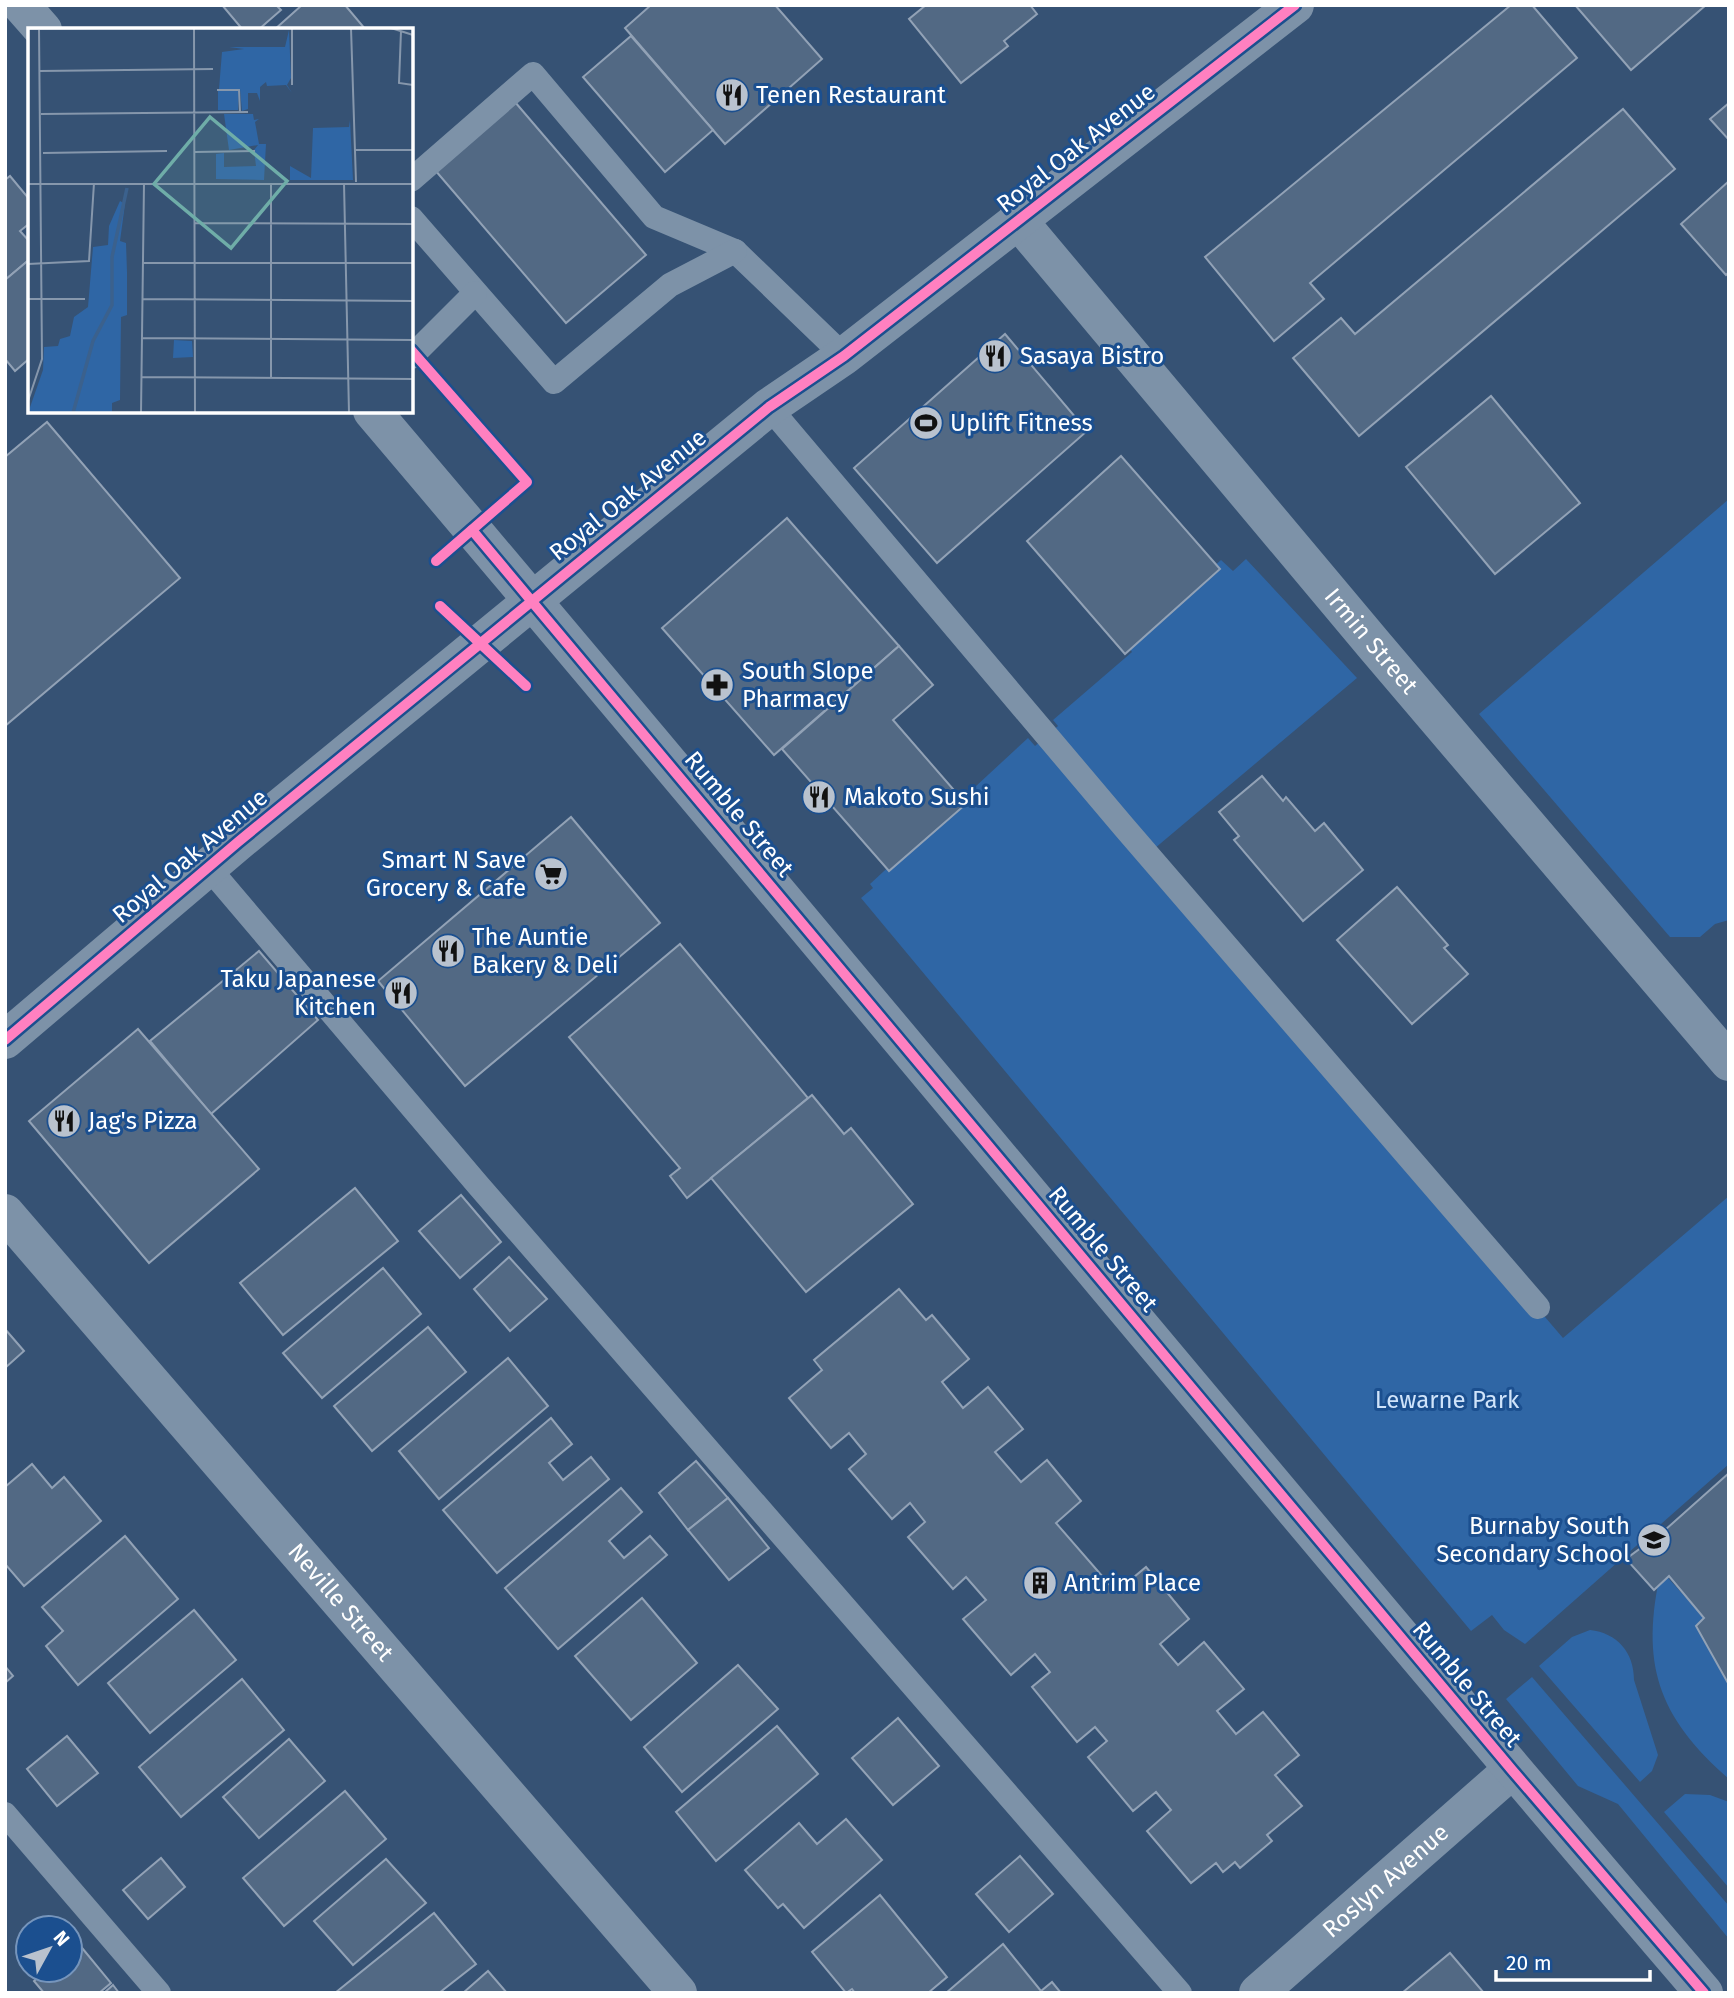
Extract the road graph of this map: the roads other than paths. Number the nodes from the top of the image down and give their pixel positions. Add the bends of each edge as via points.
1 (21, 5) edge
2 (1295, 5) edge
3 (41, 28) edge
4 (413, 178) edge
5 (1017, 219) junction
6 (413, 220) edge
7 (735, 251) junction
8 (475, 293) junction
9 (413, 355) edge
10 (844, 356) junction
11 (769, 407) junction
12 (374, 413) edge
13 (533, 600) junction
14 (208, 867) junction
15 (5, 1040) edge
16 (1729, 1062) edge
17 (5, 1213) edge
18 (1538, 1307) dead end
19 (1512, 1770) junction
20 (5, 1814) edge
21 (159, 1993) edge
22 (678, 1993) edge
23 (1180, 1993) edge
24 (1258, 1993) edge
25 (1704, 1993) edge

1 - 3 street
2 - 5 street, Royal Oak Avenue
4 - 7 lane via 533,74 654,216
5 - 10 street, Royal Oak Avenue
5 - 16 street, Irmin Street
6 - 8 lane
7 - 8 lane via 670,285 554,382
7 - 10 lane
8 - 9 lane
10 - 11 street, Royal Oak Avenue
11 - 13 street, Royal Oak Avenue
11 - 18 lane
12 - 13 street, Rumble Street
13 - 14 street, Royal Oak Avenue
13 - 19 street, Rumble Street
14 - 15 street, Royal Oak Avenue
14 - 23 lane
17 - 22 street, Neville Street
19 - 24 street, Roslyn Avenue
19 - 25 street, Rumble Street
20 - 21 lane

